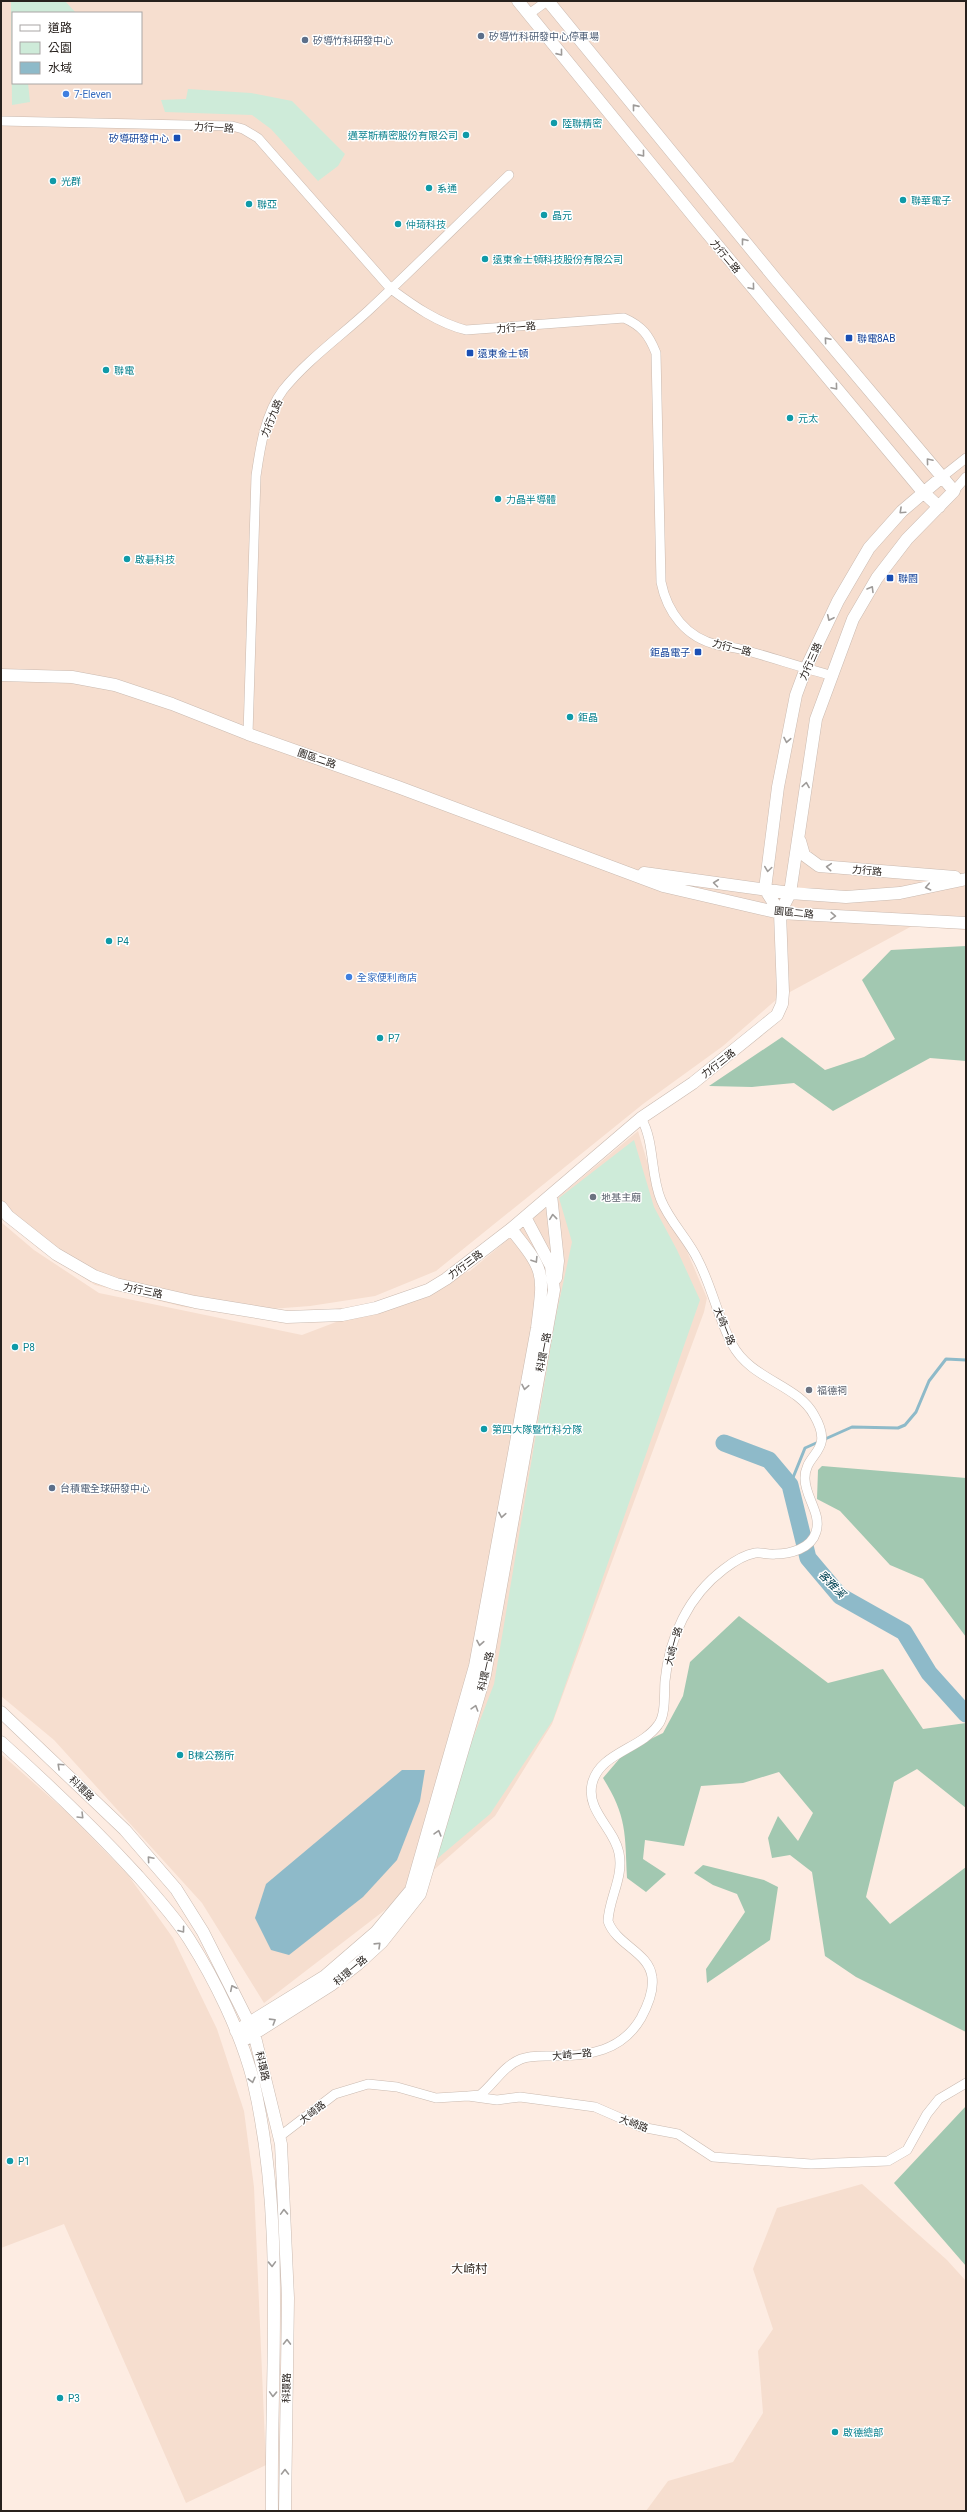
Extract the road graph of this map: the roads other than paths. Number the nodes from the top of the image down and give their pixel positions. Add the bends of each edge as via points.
1 (518, 1) edge
2 (547, 1) edge
3 (529, 14) junction
4 (1, 121) edge
5 (509, 175) dead end
6 (391, 288) junction
7 (966, 458) edge
8 (942, 477) junction
9 (966, 477) edge
10 (954, 491) junction
11 (923, 492) junction
12 (939, 507) junction
13 (806, 668) junction
14 (1, 675) edge
15 (833, 676) junction
16 (248, 734) junction
17 (800, 824) junction
18 (626, 871) junction
19 (966, 878) edge
20 (765, 889) junction
21 (790, 893) junction
22 (780, 913) junction
23 (966, 923) edge
24 (641, 1118) junction
25 (551, 1195) junction
26 (1, 1207) edge
27 (525, 1217) junction
28 (511, 1229) junction
29 (555, 1283) junction
30 (1, 1712) edge
31 (1, 1742) edge
32 (252, 2028) junction
33 (236, 2030) junction
34 (241, 2042) junction
35 (966, 2083) edge
36 (468, 2096) junction
37 (279, 2137) junction
38 (272, 2511) edge
39 (285, 2511) edge

1 - 3 street, 力行二路
2 - 3 street
8 -> 2 street via 772,276
3 -> 11 street, 力行二路
4 - 6 street, 力行一路 via 232,126 243,129 258,138
5 - 6 street, 力行九路
6 - 13 street, 力行一路 via 418,308 466,330 624,318 645,330 656,353 661,582 665,600 677,621 694,636 716,645 738,648
6 - 16 street, 力行九路 via 282,391 261,442 256,476
7 - 8 street, 力行三路
8 - 10 street
8 - 11 street, 力行三路
9 - 10 street, 力行三路
10 - 12 street, 力行三路
11 - 12 street, 力行二路
11 -> 13 street, 力行三路 via 869,548 838,601
15 -> 12 street, 力行三路 via 853,619 878,578 907,539
13 - 15 street, 力行一路
13 -> 20 street, 力行三路 via 796,695 781,772
14 - 16 street, 園區二路 via 72,676 115,685
17 -> 15 street, 力行三路 via 816,719
16 - 18 street, 園區二路
19 -> 17 street, 力行路 via 819,866 804,855 800,847
17 - 21 street, 力行三路
20 -> 18 street, 園區二路
18 - 22 street, 園區二路 via 663,886
19 -> 21 street, 園區二路 via 900,893 846,897
20 - 21 street, 園區二路
20 - 22 street, 力行三路
21 - 22 street, 力行三路
22 -> 23 street, 園區二路
22 - 24 street, 力行三路 via 783,986 782,1004 777,1015 693,1083
24 - 25 street, 力行三路
24 - 36 street, 大崎一路 via 647,1129 653,1170 662,1201 698,1259 731,1342 746,1363 766,1379 797,1396 815,1415 822,1439 821,1448 811,1461 805,1476 818,1520 812,1540 799,1550 777,1555 757,1553 741,1558 723,1569 702,1588 678,1624 667,1665 659,1725 602,1766 592,1784 592,1803 615,1840 619,1853 618,1880 608,1922 616,1937 649,1966 652,1977 648,2002 637,2025 621,2042 605,2050 584,2054 533,2056 520,2060 508,2067 480,2095
25 - 27 street, 力行三路
29 -> 25 street via 558,1262
26 - 28 street, 力行三路 via 8,1216 56,1254 101,1279 195,1302 287,1317 342,1315 376,1308 428,1290
27 - 28 street, 力行三路
27 - 29 street, 科環一路 via 544,1249
28 -> 32 street, 科環一路 via 540,1267 542,1279 537,1328 475,1666 411,1890 376,1932 325,1976
32 -> 29 street, 科環一路 via 331,1985 358,1964 382,1942 420,1894 485,1675
32 -> 30 street, 科環路 via 203,1932 176,1888 125,1830
31 -> 33 street, 科環路 via 77,1812 158,1899 188,1939
32 - 33 street, 科環一路
32 - 34 street, 科環一路
32 - 37 street, 科環路
33 - 34 street, 科環路
34 -> 38 street, 科環路 via 252,2079 266,2148 270,2206 274,2297
35 - 36 street, 大崎路 via 938,2099 907,2150 888,2161 811,2164 713,2157 678,2134 640,2127 595,2107 520,2097 497,2100
36 - 37 street, 大崎路 via 436,2098 397,2087 368,2084 335,2094
39 -> 37 street, 科環路 via 288,2298

